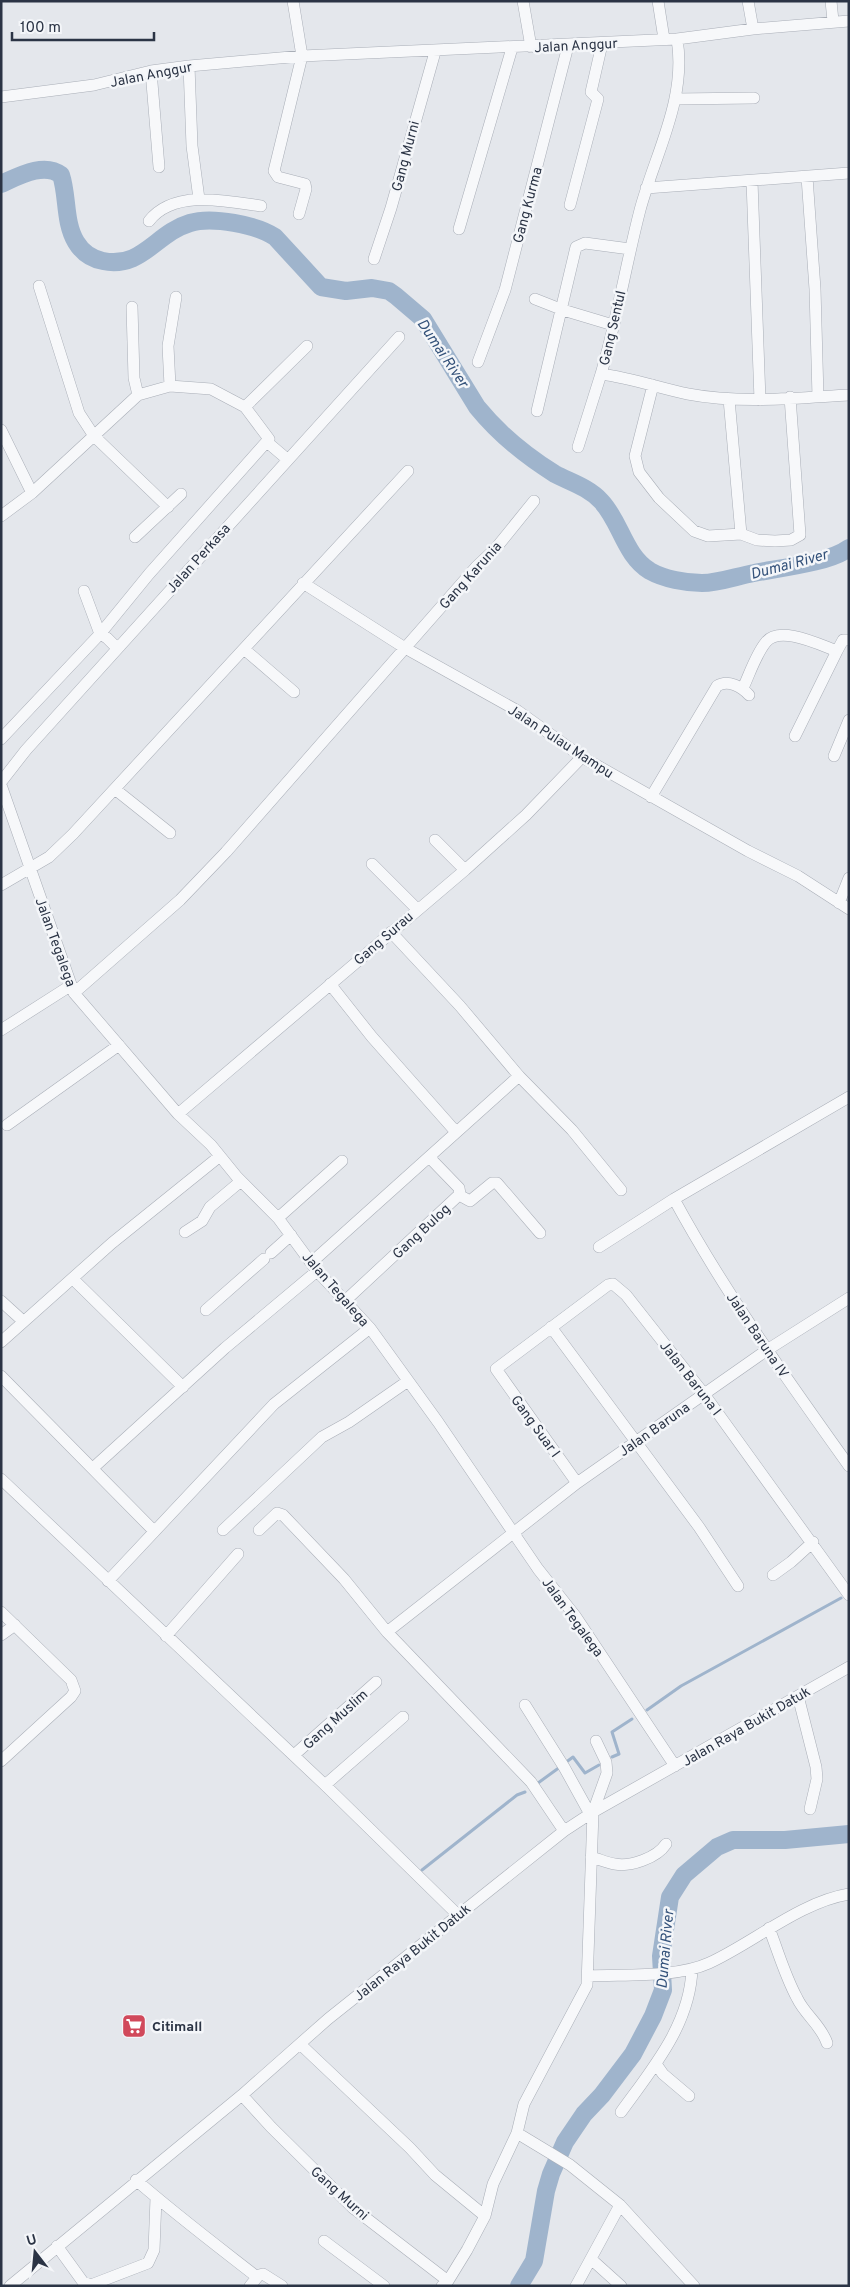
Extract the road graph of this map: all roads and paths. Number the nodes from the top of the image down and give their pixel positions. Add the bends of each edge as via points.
1 (293, 1) edge
2 (523, 1) edge
3 (658, 1) edge
4 (748, 1) edge
5 (831, 1) edge
6 (833, 21) junction
7 (849, 21) edge
8 (753, 29) junction
9 (664, 39) junction
10 (677, 39) junction
11 (602, 44) junction
12 (568, 46) junction
13 (531, 47) junction
14 (512, 48) junction
15 (435, 52) junction
16 (302, 56) junction
17 (189, 66) junction
18 (151, 71) junction
19 (1, 97) edge
20 (754, 98) dead end
21 (676, 99) junction
22 (159, 166) dead end
23 (849, 174) edge
24 (807, 177) junction
25 (752, 181) junction
26 (646, 188) junction
27 (199, 200) junction
28 (570, 205) dead end
29 (261, 206) dead end
30 (299, 214) dead end
31 (149, 221) dead end
32 (459, 229) dead end
33 (630, 249) junction
34 (374, 259) dead end
35 (38, 286) dead end
36 (176, 297) dead end
37 (535, 299) dead end
38 (132, 307) dead end
39 (563, 310) junction
40 (613, 325) junction
41 (399, 337) dead end
42 (306, 346) dead end
43 (478, 362) dead end
44 (602, 374) junction
45 (653, 385) junction
46 (170, 386) junction
47 (138, 395) junction
48 (849, 395) edge
49 (790, 397) junction
50 (818, 397) junction
51 (729, 399) junction
52 (760, 400) junction
53 (245, 407) junction
54 (538, 411) dead end
55 (1, 430) edge
56 (94, 436) junction
57 (267, 442) junction
58 (578, 447) dead end
59 (287, 459) junction
60 (408, 471) dead end
61 (32, 493) junction
62 (182, 494) dead end
63 (534, 501) dead end
64 (168, 507) junction
65 (1, 516) edge
66 (741, 534) junction
67 (136, 537) dead end
68 (302, 583) junction
69 (84, 591) dead end
70 (100, 634) junction
71 (849, 640) edge
72 (118, 648) junction
73 (404, 648) junction
74 (244, 649) junction
75 (837, 651) junction
76 (294, 692) dead end
77 (849, 720) edge
78 (796, 736) dead end
79 (1, 739) edge
80 (834, 756) dead end
81 (582, 757) junction
82 (1, 784) edge
83 (116, 790) junction
84 (651, 797) junction
85 (170, 833) dead end
86 (435, 840) dead end
87 (372, 864) dead end
88 (29, 868) junction
89 (465, 870) junction
90 (849, 878) edge
91 (1, 885) edge
92 (844, 906) edge
93 (417, 909) junction
94 (390, 932) junction
95 (330, 984) junction
96 (72, 989) junction
97 (1, 1030) edge
98 (118, 1045) junction
99 (519, 1076) junction
100 (849, 1097) edge
101 (178, 1114) junction
102 (7, 1125) dead end
103 (456, 1132) junction
104 (220, 1156) junction
105 (430, 1157) junction
106 (342, 1161) dead end
107 (241, 1181) junction
108 (621, 1190) dead end
109 (458, 1195) junction
110 (674, 1199) junction
111 (278, 1218) junction
112 (185, 1232) dead end
113 (540, 1233) dead end
114 (291, 1235) junction
115 (599, 1247) dead end
116 (314, 1267) junction
117 (73, 1279) junction
118 (849, 1298) edge
119 (345, 1301) junction
120 (1, 1302) edge
121 (206, 1310) dead end
122 (23, 1321) junction
123 (551, 1327) junction
124 (370, 1328) junction
125 (1, 1342) edge
126 (768, 1350) junction
127 (496, 1369) joint
128 (1, 1376) edge
129 (408, 1380) junction
130 (183, 1387) junction
131 (704, 1394) junction
132 (636, 1442) junction
133 (849, 1466) edge
134 (93, 1468) junction
135 (1, 1479) edge
136 (577, 1483) junction
137 (154, 1530) junction
138 (224, 1530) dead end
139 (259, 1530) dead end
140 (513, 1533) junction
141 (813, 1542) junction
142 (238, 1554) dead end
143 (772, 1575) dead end
144 (108, 1581) junction
145 (738, 1586) dead end
146 (849, 1594) edge
147 (1, 1612) edge
148 (15, 1624) junction
149 (387, 1632) junction
150 (1, 1635) edge
151 (166, 1636) junction
152 (849, 1667) edge
153 (376, 1682) dead end
154 (798, 1696) junction
155 (525, 1705) dead end
156 (403, 1717) dead end
157 (596, 1742) dead end
158 (294, 1755) junction
159 (1, 1762) edge
160 (675, 1766) junction
161 (325, 1785) junction
162 (810, 1809) dead end
163 (592, 1813) junction
164 (564, 1831) junction
165 (666, 1844) dead end
166 (591, 1857) junction
167 (849, 1894) edge
168 (458, 1915) junction
169 (769, 1928) junction
170 (692, 1969) junction
171 (589, 1976) junction
172 (827, 2043) dead end
173 (300, 2044) junction
174 (656, 2064) junction
175 (242, 2095) junction
176 (689, 2096) dead end
177 (621, 2112) dead end
178 (517, 2134) junction
179 (136, 2180) junction
180 (156, 2198) junction
181 (620, 2206) junction
182 (485, 2216) junction
183 (324, 2241) dead end
184 (58, 2246) junction
185 (591, 2259) junction
186 (254, 2282) edge
187 (445, 2283) edge
188 (10, 2286) edge
189 (282, 2286) edge
190 (384, 2286) edge
191 (576, 2286) edge
192 (620, 2286) edge
193 (694, 2286) edge

1 - 16 street
2 - 13 street
3 - 9 street
4 - 8 street
5 - 6 street
6 - 7 street, Jalan Anggur
6 - 8 street, Jalan Anggur
8 - 10 street, Jalan Anggur
9 - 10 street, Jalan Anggur
9 - 11 street, Jalan Anggur
10 - 21 street, Gang Sentul via 679,72
11 - 12 street, Jalan Anggur
11 - 28 street via 591,92 598,98
12 - 13 street, Jalan Anggur
12 - 43 street, Gang Kurma via 505,290
13 - 14 street, Jalan Anggur
14 - 15 street, Jalan Anggur
14 - 32 street
15 - 16 street, Jalan Anggur
15 - 34 street, Gang Murni
16 - 17 street, Jalan Anggur
16 - 30 street via 274,171 278,177 305,184
17 - 18 street, Jalan Anggur
17 - 27 street via 192,146
18 - 19 street, Jalan Anggur via 94,85
18 - 22 street
20 - 21 street
21 - 26 street, Gang Sentul
23 - 24 street
24 - 25 street
24 - 50 street
25 - 26 street
25 - 52 street
26 - 33 street, Gang Sentul
27 - 29 street
27 - 31 street via 163,209
33 - 39 street via 578,244
33 - 40 street, Gang Sentul
35 - 56 street via 68,384 79,413
36 - 46 street via 168,346
37 - 39 street
38 - 47 street via 134,378
39 - 40 street
39 - 54 street
40 - 44 street, Gang Sentul
41 - 59 street, Jalan Perkasa
42 - 53 street
44 - 45 street, Gang Sentul
44 - 58 street
45 - 51 street, Gang Sentul via 688,394
45 - 66 street via 635,456 639,472 659,498 694,531 708,536
46 - 47 street
46 - 53 street via 210,389
47 - 56 street
48 - 50 street, Gang Sentul
49 - 50 street, Gang Sentul
49 - 52 street, Gang Sentul
49 - 66 street via 800,535 791,540 763,541
51 - 52 street, Gang Sentul
51 - 66 street
53 - 57 street via 269,438
55 - 61 street
56 - 61 street
56 - 64 street
57 - 59 street
57 - 70 street
59 - 72 street, Jalan Perkasa
60 - 68 street
61 - 65 street
62 - 64 street
63 - 73 street, Gang Karunia via 496,548
64 - 67 street
68 - 73 street, Jalan Pulau Mampu
68 - 74 street
69 - 70 street
70 - 72 street
70 - 79 street
71 - 75 street via 843,640
72 - 82 street, Jalan Perkasa via 26,750
73 - 81 street, Jalan Pulau Mampu via 518,711
73 - 96 street, Gang Karunia via 198,882
74 - 76 street
74 - 83 street
75 - 78 street
75 - 84 street via 780,634 765,644 746,692 725,683 714,689
77 - 80 street
81 - 84 street, Jalan Pulau Mampu
81 - 89 street, Gang Surau via 526,815
82 - 88 street, Jalan Tegalega
83 - 85 street
83 - 88 street via 49,857
84 - 92 street, Jalan Pulau Mampu via 798,876
86 - 89 street
87 - 93 street
88 - 91 street
88 - 96 street, Jalan Tegalega
89 - 93 street, Gang Surau
90 - 92 street
93 - 94 street, Gang Surau
94 - 95 street, Gang Surau
94 - 99 street via 460,1006
95 - 101 street, Gang Surau
95 - 103 street
96 - 97 street, Gang Karunia
96 - 98 street, Jalan Tegalega
98 - 101 street, Jalan Tegalega
98 - 102 street
99 - 103 street
99 - 108 street via 572,1130
100 - 110 street
101 - 104 street, Jalan Tegalega
103 - 105 street
104 - 107 street, Jalan Tegalega
104 - 117 street
105 - 109 street, Gang Bulog via 459,1188
105 - 116 street
106 - 111 street
107 - 111 street, Jalan Tegalega
107 - 112 street via 210,1207 202,1221
109 - 113 street via 470,1201 492,1183 497,1183
109 - 119 street, Gang Bulog
110 - 115 street
110 - 126 street, Jalan Baruna IV via 703,1252
111 - 114 street, Jalan Tegalega
114 - 116 street, Jalan Tegalega
114 - 121 street
116 - 119 street, Jalan Tegalega
116 - 130 street
117 - 122 street
117 - 130 street
118 - 126 street, Jalan Baruna
119 - 124 street, Jalan Tegalega
120 - 122 street
122 - 125 street
123 - 127 street, Jalan Baruna I
123 - 131 street, Jalan Baruna I via 608,1285 616,1285
123 - 132 street
124 - 129 street, Jalan Tegalega
124 - 137 street via 274,1404
126 - 131 street, Jalan Baruna
126 - 133 street, Jalan Baruna IV
127 - 136 street, Gang Suar I
128 - 134 street
129 - 138 street via 322,1437
129 - 140 street, Jalan Tegalega
130 - 134 street
131 - 132 street, Jalan Baruna
131 - 141 street, Jalan Baruna I
132 - 136 street, Jalan Baruna
132 - 145 street
134 - 137 street
135 - 144 street
136 - 140 street, Jalan Baruna
137 - 144 street
139 - 149 street via 281,1513 339,1573
140 - 149 street, Jalan Baruna
140 - 160 street, Jalan Tegalega via 571,1610
141 - 143 street
141 - 146 street, Jalan Baruna I
142 - 151 street
144 - 151 street
147 - 148 street
148 - 150 street
148 - 159 street via 71,1680 75,1691
149 - 164 street via 531,1782
151 - 158 street
152 - 154 street, Jalan Raya Bukit Datuk
153 - 158 street, Gang Muslim
154 - 160 street, Jalan Raya Bukit Datuk
154 - 162 street via 816,1767 817,1779
155 - 163 street
156 - 161 street
157 - 163 street via 606,1762 607,1773
158 - 161 street
160 - 163 street, Jalan Raya Bukit Datuk
161 - 168 street
163 - 164 street, Jalan Raya Bukit Datuk
163 - 166 street
164 - 168 street, Jalan Raya Bukit Datuk
165 - 166 street via 659,1853 628,1864 614,1864
166 - 171 street
167 - 169 street via 818,1904
168 - 173 street, Jalan Raya Bukit Datuk
169 - 170 street via 709,1963
169 - 172 street via 796,1997 822,2030
170 - 171 street
170 - 174 street via 690,1989 679,2024
171 - 178 street via 584,1994 524,2104
173 - 175 street, Jalan Raya Bukit Datuk
173 - 182 street via 435,2175
174 - 176 street
174 - 177 street
175 - 179 street, Jalan Raya Bukit Datuk
175 - 187 street, Gang Murni via 353,2208
178 - 181 street via 570,2165
178 - 182 street via 493,2184
179 - 180 street
179 - 184 street, Jalan Raya Bukit Datuk
180 - 184 street via 154,2250 144,2266 91,2285 83,2282
180 - 186 street
181 - 185 street
181 - 193 street
182 - 187 street
183 - 190 street
184 - 188 street, Jalan Raya Bukit Datuk
185 - 191 street
185 - 192 street
186 - 189 street via 261,2274

